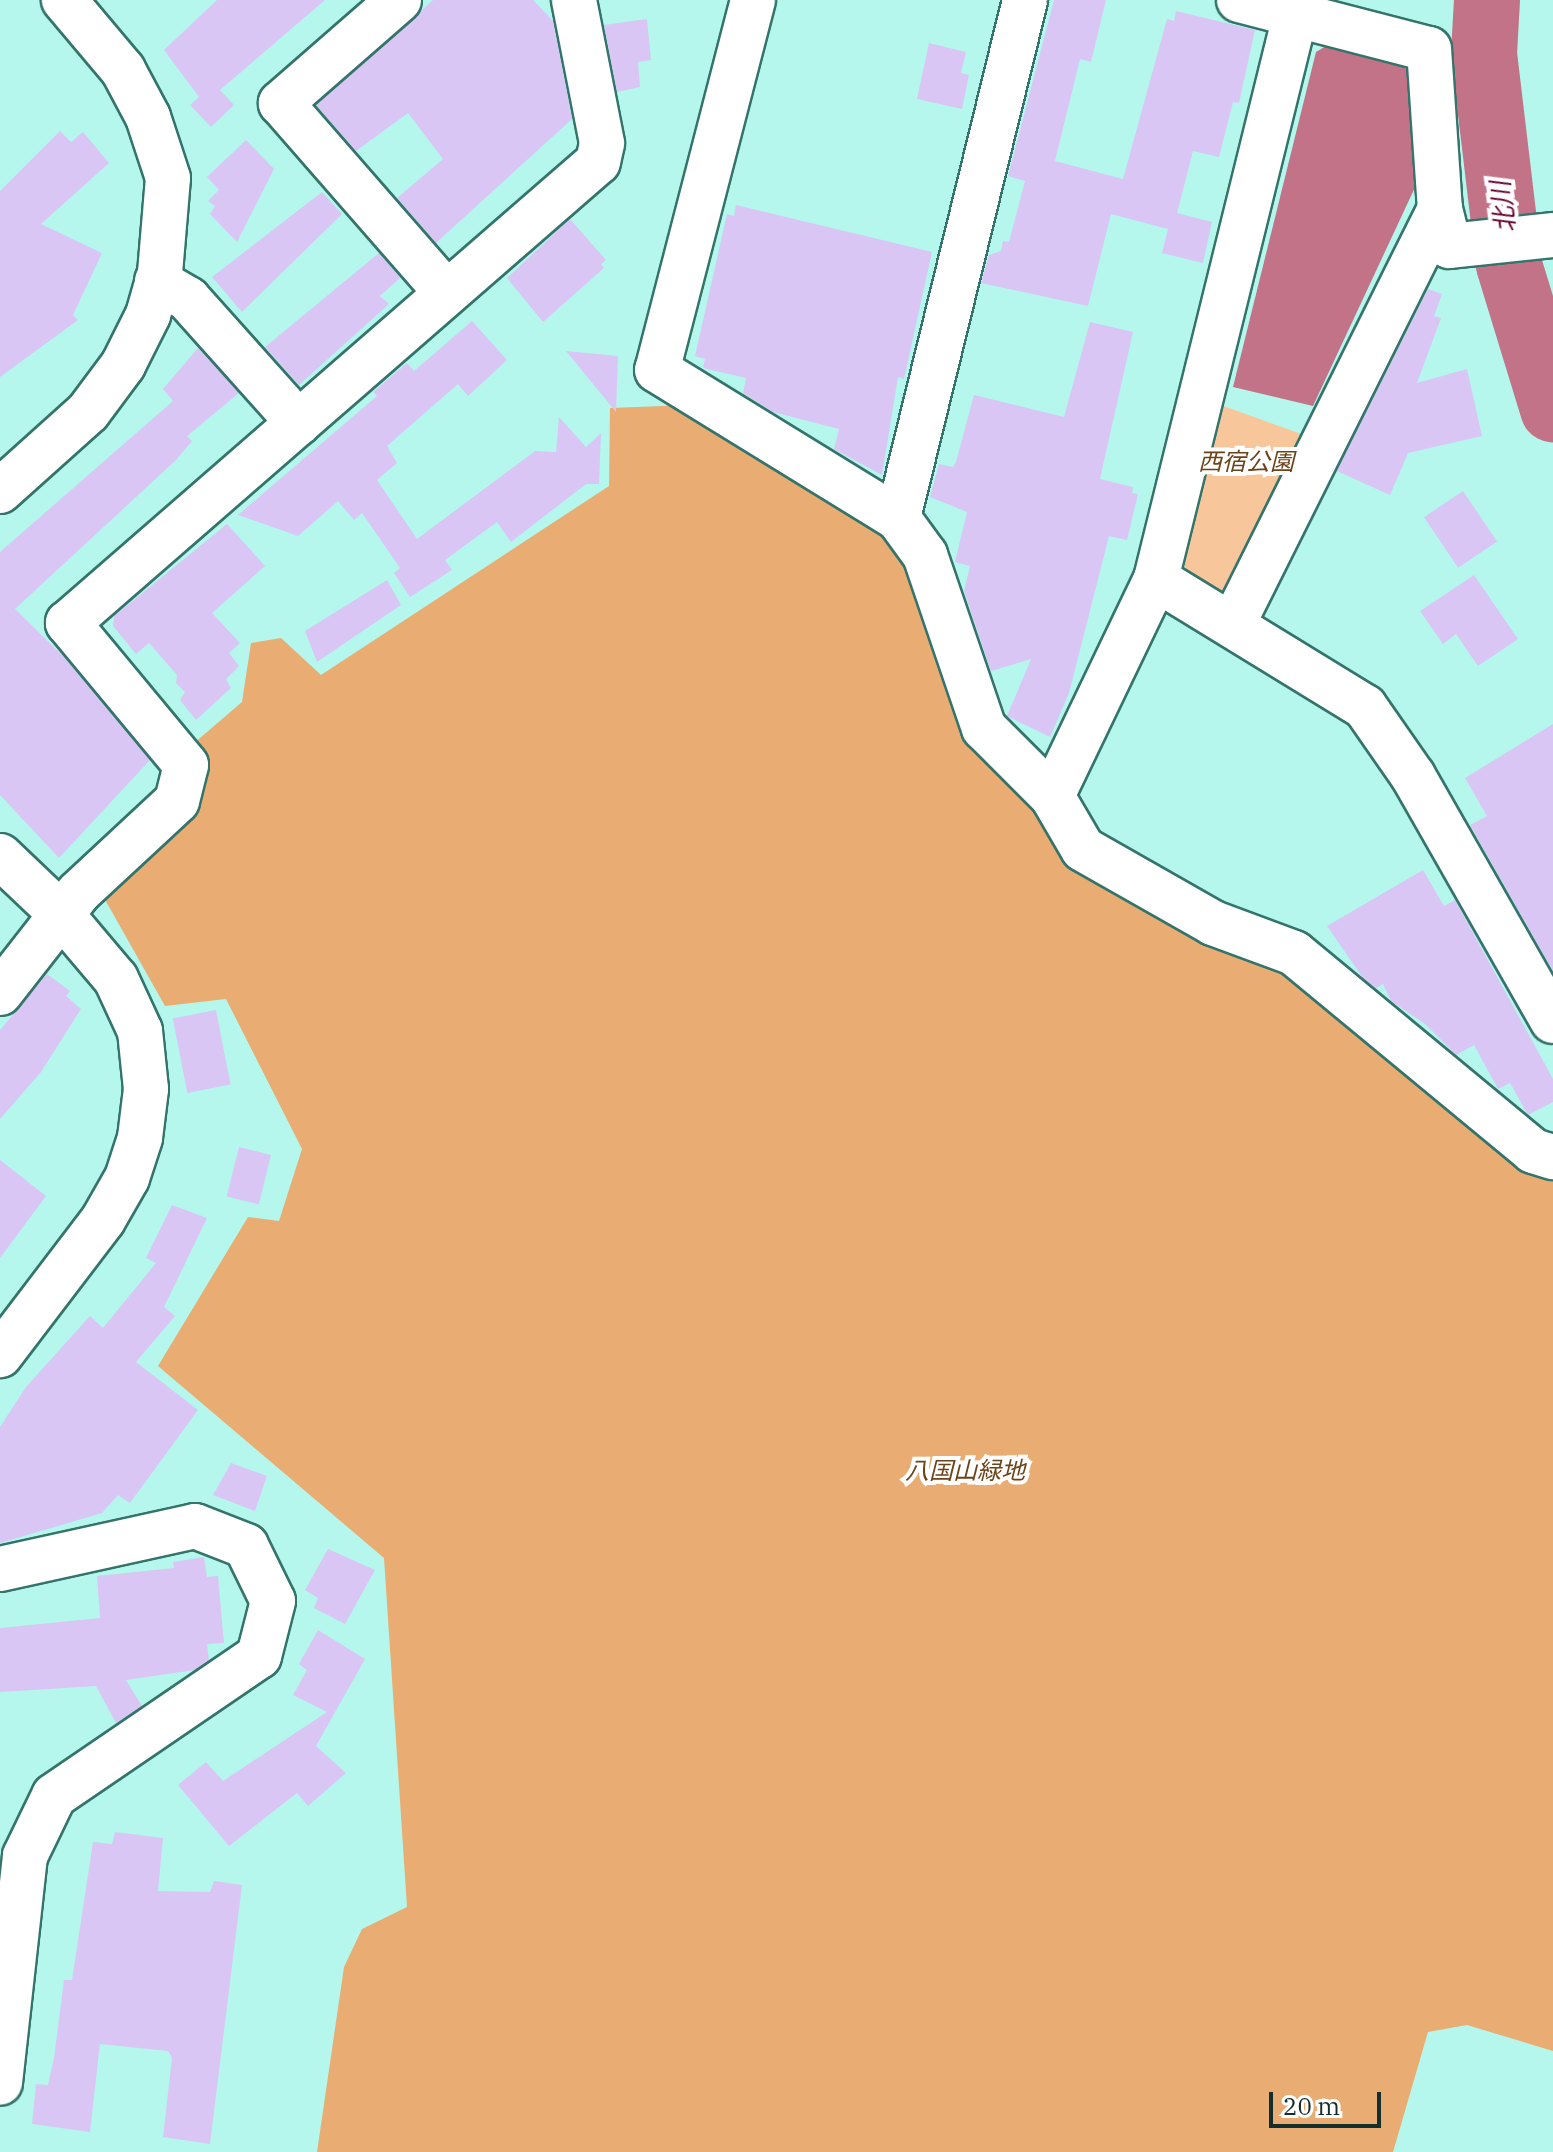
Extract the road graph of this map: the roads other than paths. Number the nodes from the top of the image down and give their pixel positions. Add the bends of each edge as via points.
1 (64, 0) edge
2 (399, 0) edge
3 (574, 0) edge
4 (753, 0) edge
5 (1025, 0) edge
6 (1239, 0) edge
7 (1297, 7) edge
8 (1440, 209) junction
9 (1547, 236) edge
10 (157, 281) junction
11 (445, 291) junction
12 (299, 423) junction
13 (4, 479) edge
14 (898, 518) junction
15 (1156, 579) junction
16 (1233, 624) junction
17 (1052, 796) junction
18 (0, 856) edge
19 (61, 914) junction
20 (0, 993) edge
21 (1553, 1021) edge
22 (1553, 1157) edge
23 (0, 1355) edge
24 (0, 1569) edge
25 (0, 2083) edge

1 - 10 street via 123,70 148,117 168,178
2 - 11 street via 281,103
3 - 11 street via 602,143 598,162
4 - 14 street via 657,370
5 - 14 street
6 - 7 street
7 - 8 street via 1429,49
7 - 15 street
8 - 9 street via 1449,246
8 - 16 street
10 - 12 street via 188,299
10 - 13 street via 148,315 88,412
11 - 12 street
12 - 19 street via 68,623 186,765 177,801
14 - 17 street via 925,555 984,728
15 - 16 street
15 - 17 street
16 - 21 street via 1365,707 1413,776
17 - 22 street via 1083,849 1213,923 1294,953 1533,1151
18 - 19 street
19 - 20 street
19 - 23 street via 116,979 140,1031 146,1089 140,1138 103,1220
24 - 25 street via 195,1526 246,1546 273,1601 259,1656 54,1796 25,1856

